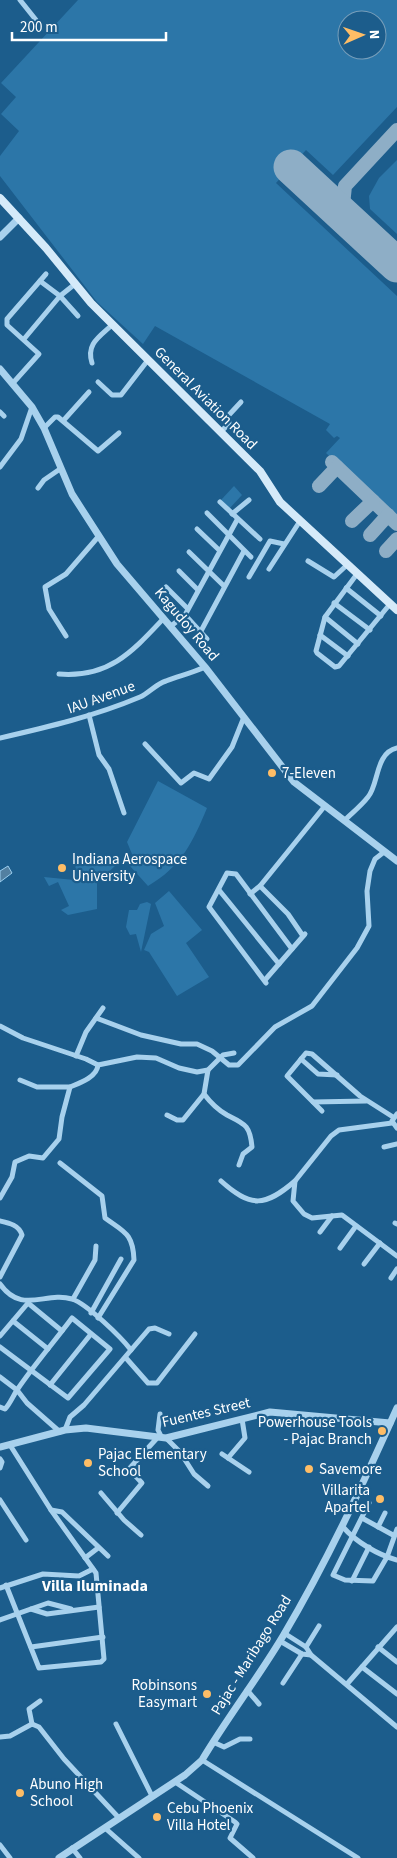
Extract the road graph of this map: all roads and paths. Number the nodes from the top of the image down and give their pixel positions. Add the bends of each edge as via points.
1 (20, 0) edge
2 (36, 20) dead end
3 (0, 198) edge
4 (19, 218) junction
5 (0, 237) edge
6 (46, 274) dead end
7 (40, 282) junction
8 (75, 284) junction
9 (60, 296) junction
10 (78, 316) dead end
11 (112, 325) junction
12 (24, 339) junction
13 (148, 360) junction
14 (92, 363) dead end
15 (0, 368) edge
16 (98, 382) dead end
17 (13, 383) junction
18 (89, 392) dead end
19 (241, 402) dead end
20 (32, 407) junction
21 (63, 421) junction
22 (44, 428) junction
23 (221, 432) junction
24 (119, 433) dead end
25 (0, 467) edge
26 (60, 469) junction
27 (38, 488) dead end
28 (249, 500) dead end
29 (220, 502) dead end
30 (206, 513) dead end
31 (232, 514) junction
32 (237, 520) junction
33 (300, 521) junction
34 (197, 529) dead end
35 (227, 535) junction
36 (98, 537) junction
37 (260, 539) dead end
38 (284, 544) junction
39 (219, 550) junction
40 (244, 551) junction
41 (189, 552) dead end
42 (251, 558) dead end
43 (308, 561) dead end
44 (348, 565) junction
45 (269, 569) dead end
46 (209, 570) junction
47 (179, 571) dead end
48 (357, 574) junction
49 (249, 577) dead end
50 (224, 586) junction
51 (166, 587) dead end
52 (346, 588) junction
53 (198, 590) junction
54 (334, 603) junction
55 (390, 604) junction
56 (187, 608) junction
57 (397, 610) edge
58 (185, 615) junction
59 (381, 616) junction
60 (325, 617) junction
61 (164, 618) junction
62 (171, 626) junction
63 (370, 630) junction
64 (201, 631) junction
65 (320, 635) junction
66 (66, 636) dead end
67 (207, 639) dead end
68 (358, 644) junction
69 (348, 656) junction
70 (205, 666) junction
71 (58, 674) dead end
72 (89, 715) junction
73 (244, 717) junction
74 (0, 738) edge
75 (145, 744) dead end
76 (397, 748) edge
77 (324, 807) junction
78 (124, 813) dead end
79 (345, 820) junction
80 (384, 852) junction
81 (397, 861) edge
82 (260, 886) junction
83 (219, 890) junction
84 (250, 894) junction
85 (292, 949) junction
86 (279, 964) junction
87 (103, 1008) dead end
88 (96, 1018) junction
89 (0, 1026) edge
90 (234, 1053) dead end
91 (76, 1056) junction
92 (218, 1058) junction
93 (301, 1059) junction
94 (98, 1065) junction
95 (208, 1070) junction
96 (337, 1075) junction
97 (20, 1080) dead end
98 (70, 1087) junction
99 (204, 1094) junction
100 (366, 1101) junction
101 (313, 1102) junction
102 (322, 1111) dead end
103 (167, 1115) dead end
104 (395, 1115) edge
105 (392, 1123) junction
106 (397, 1128) edge
107 (397, 1144) edge
108 (384, 1148) dead end
109 (60, 1163) dead end
110 (239, 1165) dead end
111 (221, 1181) dead end
112 (295, 1182) junction
113 (0, 1198) edge
114 (332, 1216) junction
115 (0, 1221) edge
116 (356, 1226) junction
117 (320, 1232) dead end
118 (380, 1243) junction
119 (96, 1246) dead end
120 (340, 1248) dead end
121 (397, 1256) edge
122 (121, 1259) dead end
123 (0, 1263) edge
124 (364, 1264) dead end
125 (6, 1266) junction
126 (397, 1269) edge
127 (0, 1277) edge
128 (391, 1278) dead end
129 (0, 1284) edge
130 (73, 1299) junction
131 (91, 1313) junction
132 (98, 1318) junction
133 (12, 1321) junction
134 (62, 1331) junction
135 (91, 1334) junction
136 (169, 1334) dead end
137 (195, 1334) dead end
138 (0, 1336) edge
139 (0, 1347) edge
140 (48, 1349) junction
141 (132, 1350) junction
142 (126, 1358) junction
143 (31, 1371) junction
144 (0, 1377) edge
145 (50, 1385) junction
146 (17, 1390) junction
147 (0, 1407) edge
148 (397, 1408) edge
149 (160, 1414) dead end
150 (242, 1419) junction
151 (390, 1423) junction
152 (62, 1431) junction
153 (162, 1438) junction
154 (10, 1446) junction
155 (0, 1447) edge
156 (222, 1454) dead end
157 (228, 1458) junction
158 (0, 1459) edge
159 (0, 1468) edge
160 (249, 1472) dead end
161 (208, 1486) dead end
162 (101, 1493) dead end
163 (0, 1500) edge
164 (369, 1503) dead end
165 (51, 1510) junction
166 (117, 1513) junction
167 (384, 1514) dead end
168 (362, 1518) junction
169 (343, 1527) junction
170 (378, 1527) junction
171 (397, 1528) edge
172 (141, 1535) dead end
173 (393, 1535) junction
174 (352, 1537) junction
175 (26, 1540) dead end
176 (369, 1547) junction
177 (98, 1548) junction
178 (108, 1556) dead end
179 (387, 1557) junction
180 (85, 1558) junction
181 (397, 1560) edge
182 (93, 1569) junction
183 (352, 1581) junction
184 (6, 1585) junction
185 (0, 1588) edge
186 (99, 1607) junction
187 (31, 1609) junction
188 (71, 1610) junction
189 (17, 1615) junction
190 (0, 1620) edge
191 (318, 1626) dead end
192 (396, 1631) edge
193 (284, 1633) junction
194 (103, 1637) junction
195 (280, 1641) junction
196 (31, 1647) junction
197 (306, 1647) junction
198 (378, 1647) junction
199 (302, 1654) junction
200 (311, 1655) junction
201 (397, 1662) edge
202 (362, 1667) junction
203 (282, 1683) dead end
204 (347, 1684) junction
205 (247, 1690) junction
206 (397, 1694) edge
207 (40, 1701) dead end
208 (259, 1704) dead end
209 (32, 1724) junction
210 (116, 1724) dead end
211 (397, 1726) edge
212 (0, 1737) edge
213 (250, 1739) dead end
214 (213, 1742) junction
215 (202, 1760) junction
216 (175, 1782) junction
217 (152, 1796) junction
218 (119, 1818) junction
219 (105, 1828) junction
220 (0, 1845) edge
221 (72, 1848) junction
222 (10, 1858) edge
223 (59, 1858) edge
224 (80, 1858) edge
225 (139, 1858) edge
226 (253, 1858) edge
227 (358, 1858) edge

1 - 2 street
3 - 4 main road, General Aviation Road
4 - 5 street
4 - 8 main road, General Aviation Road
6 - 7 street
7 - 9 street
7 - 12 street via 7,319 7,325
8 - 9 street
8 - 11 main road, General Aviation Road
9 - 10 street
9 - 12 street
11 - 13 main road, General Aviation Road
11 - 14 street via 92,343
12 - 17 street via 39,356
13 - 16 street via 122,395 112,395
13 - 23 main road, General Aviation Road
15 - 17 street, Kagudoy Road
17 - 20 street, Kagudoy Road
18 - 21 street
19 - 23 street via 228,416 229,423
20 - 22 street, Kagudoy Road
20 - 25 street via 21,440
21 - 22 street via 56,416
21 - 24 street via 98,451
22 - 26 street, Kagudoy Road
23 - 33 main road, General Aviation Road via 260,471 280,502
26 - 27 street
26 - 36 street, Kagudoy Road
28 - 31 street
29 - 31 street
30 - 35 street
31 - 32 street
32 - 35 street
32 - 37 street
33 - 38 street
33 - 44 main road, General Aviation Road
34 - 39 street
35 - 39 street
35 - 40 street
36 - 61 street, Kagudoy Road
36 - 66 street via 66,574 45,587 49,609
38 - 45 street
38 - 49 street via 270,541
39 - 46 street
40 - 42 street
40 - 50 street
41 - 46 street
43 - 44 street via 334,577
44 - 48 main road, General Aviation Road
46 - 50 street
46 - 53 street
47 - 53 street
48 - 52 street
48 - 55 main road, General Aviation Road
50 - 64 street
51 - 56 street
52 - 54 street
52 - 59 street
53 - 56 street
54 - 60 street
54 - 63 street
55 - 57 main road, General Aviation Road
55 - 59 street
56 - 58 street
58 - 62 street
58 - 64 street
59 - 63 street
60 - 65 street
60 - 68 street
61 - 62 street, Kagudoy Road
61 - 71 street via 128,656 89,674
62 - 70 street, Kagudoy Road
63 - 68 street
64 - 67 street
65 - 69 street
65 - 69 street via 316,652 329,662 337,667
68 - 69 street
70 - 72 street, IAU Avenue via 164,681 142,697
70 - 73 street, Kagudoy Road
72 - 74 street, IAU Avenue
72 - 78 street via 99,755 109,768
73 - 75 street via 232,747 209,779 194,774 181,783
73 - 77 street, Kagudoy Road via 294,782
76 - 79 street via 392,749 380,764 369,796
77 - 79 street, Kagudoy Road
77 - 82 street
79 - 80 street, Kagudoy Road
80 - 81 street, Kagudoy Road
80 - 92 street via 375,859 370,871 367,891 369,926 357,948 312,1006 275,1027 238,1065 229,1065
82 - 84 street
82 - 85 street via 304,935
83 - 84 street via 227,873 231,872
83 - 86 street
83 - 86 street via 209,907 265,981
84 - 85 street
85 - 86 street
87 - 88 street
88 - 91 street
88 - 92 street via 141,1035 197,1044
89 - 91 street via 23,1038
90 - 92 street
91 - 94 street
92 - 95 street
93 - 96 street via 318,1074
93 - 96 street via 310,1053
93 - 101 street via 287,1076
94 - 95 street via 137,1057 156,1058 197,1072
94 - 98 street via 92,1075
95 - 99 street
96 - 100 street
97 - 98 street via 37,1087
98 - 113 street via 57,1144 43,1158 29,1156 15,1162 12,1177
99 - 103 street via 183,1120
99 - 110 street via 219,1110 245,1123 250,1133 252,1147 239,1160
100 - 101 street
100 - 104 street
101 - 102 street
104 - 105 street
105 - 106 street
105 - 112 street via 339,1130
107 - 108 street
109 - 132 street via 102,1196 105,1218 120,1226 133,1249 134,1260
111 - 112 street via 240,1195 262,1201 275,1198
112 - 114 street via 293,1201 304,1214 312,1218
114 - 116 street via 342,1215
114 - 117 street
115 - 125 street via 13,1225 22,1235
116 - 118 street
116 - 120 street
118 - 121 street
118 - 124 street
119 - 130 street via 95,1260
122 - 131 street
123 - 125 street
125 - 127 street
126 - 128 street
129 - 130 street via 16,1299
130 - 131 street
131 - 132 street
132 - 141 street
133 - 134 street via 28,1303
133 - 138 street
133 - 140 street
134 - 135 street via 72,1318
134 - 140 street
135 - 145 street
135 - 145 street via 110,1349 68,1398
136 - 141 street via 149,1329
137 - 142 street via 157,1384 148,1383
139 - 143 street
140 - 143 street
141 - 142 street
142 - 152 street via 70,1417
143 - 145 street
143 - 146 street
144 - 146 street
146 - 147 street via 5,1409
146 - 152 street via 27,1403
148 - 151 street, Pajac - Maribago Road
149 - 153 street via 158,1430
150 - 151 street, Fuentes Street via 276,1412
150 - 153 street, Fuentes Street
150 - 157 street via 245,1438
151 - 169 street, Pajac - Maribago Road
152 - 153 street, Fuentes Street via 86,1428
152 - 154 street, Fuentes Street
153 - 161 street via 180,1452 194,1474
153 - 166 street via 129,1469 142,1483
154 - 155 street, Fuentes Street
154 - 165 street
156 - 157 street
157 - 160 street
158 - 159 street
162 - 166 street
163 - 175 street
164 - 168 street
165 - 177 street via 62,1512
165 - 180 street
166 - 172 street
167 - 170 street
168 - 170 street
168 - 174 street
169 - 174 street
169 - 193 street, Pajac - Maribago Road
170 - 173 street
171 - 173 street
173 - 179 street
174 - 176 street
174 - 183 street via 333,1575
176 - 179 street
176 - 183 street
177 - 178 street
177 - 180 street
179 - 181 street
179 - 183 street via 373,1581
180 - 182 street
182 - 184 street via 79,1576 43,1574
182 - 186 street
184 - 185 street
184 - 189 street
186 - 188 street
186 - 194 street
187 - 188 street via 47,1614
187 - 188 street via 48,1603
187 - 189 street
189 - 190 street
189 - 196 street
191 - 197 street
192 - 198 street
193 - 195 street, Pajac - Maribago Road
193 - 197 street
194 - 196 street
194 - 196 street via 104,1659 101,1662 39,1668
195 - 199 street
195 - 205 street, Pajac - Maribago Road
197 - 200 street
198 - 201 street
198 - 202 street
199 - 200 street
199 - 203 street
200 - 204 street
202 - 204 street
202 - 206 street
204 - 211 street
205 - 208 street
205 - 214 street, Pajac - Maribago Road
207 - 209 street via 30,1709
209 - 212 street via 10,1736
209 - 218 street via 39,1726 64,1759
210 - 217 street
213 - 214 street via 240,1739 224,1747
214 - 215 street, Pajac - Maribago Road
215 - 216 street, Pajac - Maribago Road
215 - 227 street
216 - 217 street, Pajac - Maribago Road
216 - 226 street via 235,1822 237,1824 230,1838
217 - 218 street, Pajac - Maribago Road
218 - 219 street, Pajac - Maribago Road
219 - 221 street, Pajac - Maribago Road
219 - 225 street
220 - 222 street
221 - 223 street, Pajac - Maribago Road
221 - 224 street

